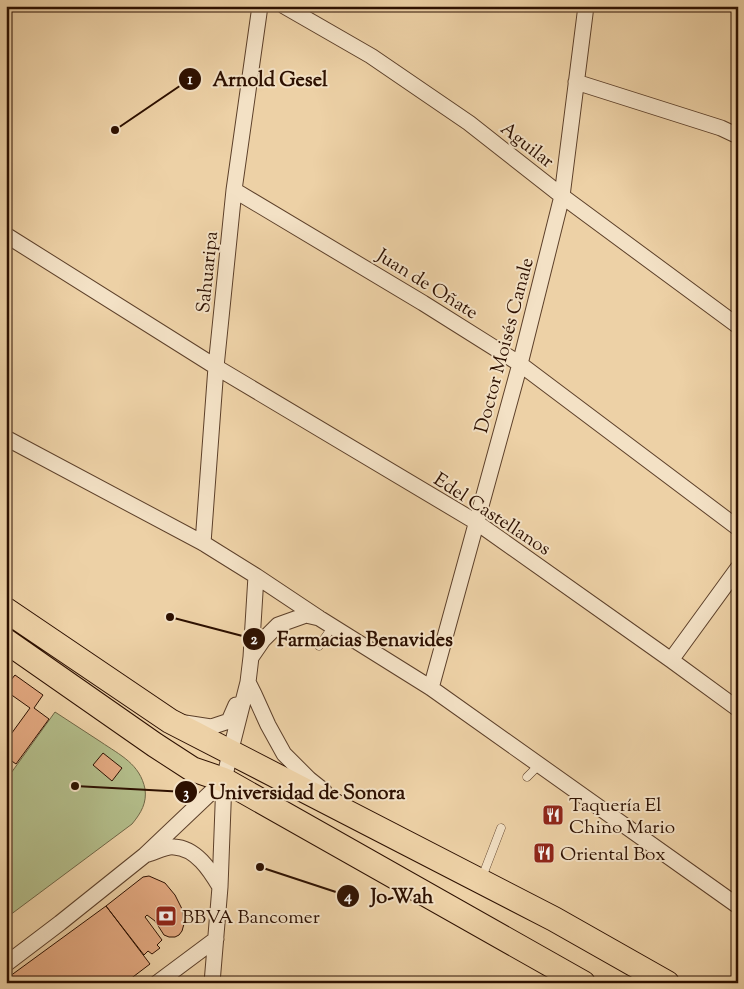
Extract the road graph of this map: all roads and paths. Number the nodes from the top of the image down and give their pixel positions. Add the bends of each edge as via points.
1 (260, 6) edge
2 (284, 6) edge
3 (586, 6) edge
4 (576, 82) junction
5 (738, 136) edge
6 (234, 190) junction
7 (562, 196) junction
8 (6, 235) edge
9 (738, 326) edge
10 (520, 364) junction
11 (216, 367) junction
12 (6, 438) edge
13 (476, 522) junction
14 (738, 528) edge
15 (203, 542) junction
16 (738, 568) edge
17 (256, 576) junction
18 (6, 610) edge
19 (320, 618) junction
20 (333, 626) junction
21 (6, 641) edge
22 (320, 646) dead end
23 (251, 657) junction
24 (672, 660) junction
25 (248, 682) junction
26 (430, 688) junction
27 (738, 709) edge
28 (170, 721) junction
29 (230, 753) junction
30 (539, 765) junction
31 (527, 777) dead end
32 (224, 780) junction
33 (371, 824) junction
34 (501, 828) dead end
35 (144, 855) junction
36 (481, 881) junction
37 (220, 887) junction
38 (738, 906) edge
39 (216, 939) junction
40 (6, 964) edge
41 (157, 983) edge
42 (212, 983) edge
43 (584, 983) edge
44 (667, 983) edge

1 - 6 street, Sahuaripa
2 - 7 street, Aguilar via 371,56 469,123
3 - 4 street, Doctor Moisés Canale
4 - 5 street
4 - 7 street, Doctor Moisés Canale
6 - 10 street, Juan de Oñate
6 - 11 street, Sahuaripa
7 - 9 street, Aguilar
7 - 10 street, Doctor Moisés Canale
8 - 11 street, Edel Castellanos
10 - 13 street, Doctor Moisés Canale
10 - 14 street, Juan de Oñate
11 - 13 street, Edel Castellanos
11 - 15 street, Sahuaripa
12 - 15 street
13 - 24 street, Edel Castellanos
13 - 26 street, Doctor Moisés Canale
15 - 17 street
16 - 24 street
17 - 19 street
17 - 23 street
18 - 28 main road
19 - 20 street
19 - 23 street via 306,615 278,625
20 - 22 lane
20 - 26 street
21 - 32 main road via 192,769
23 - 25 street
24 - 27 street, Edel Castellanos
25 - 28 street via 229,721 211,727
25 - 29 street
25 - 33 street via 284,754 309,779
26 - 30 street
28 - 29 main road
29 - 32 street
29 - 33 main road
30 - 31 lane
30 - 38 street
32 - 35 street
32 - 37 street
32 - 43 main road
33 - 36 main road
34 - 36 lane
35 - 37 street via 174,847 186,850 210,870
35 - 40 street
36 - 44 main road
37 - 39 street
39 - 41 street
39 - 42 street

